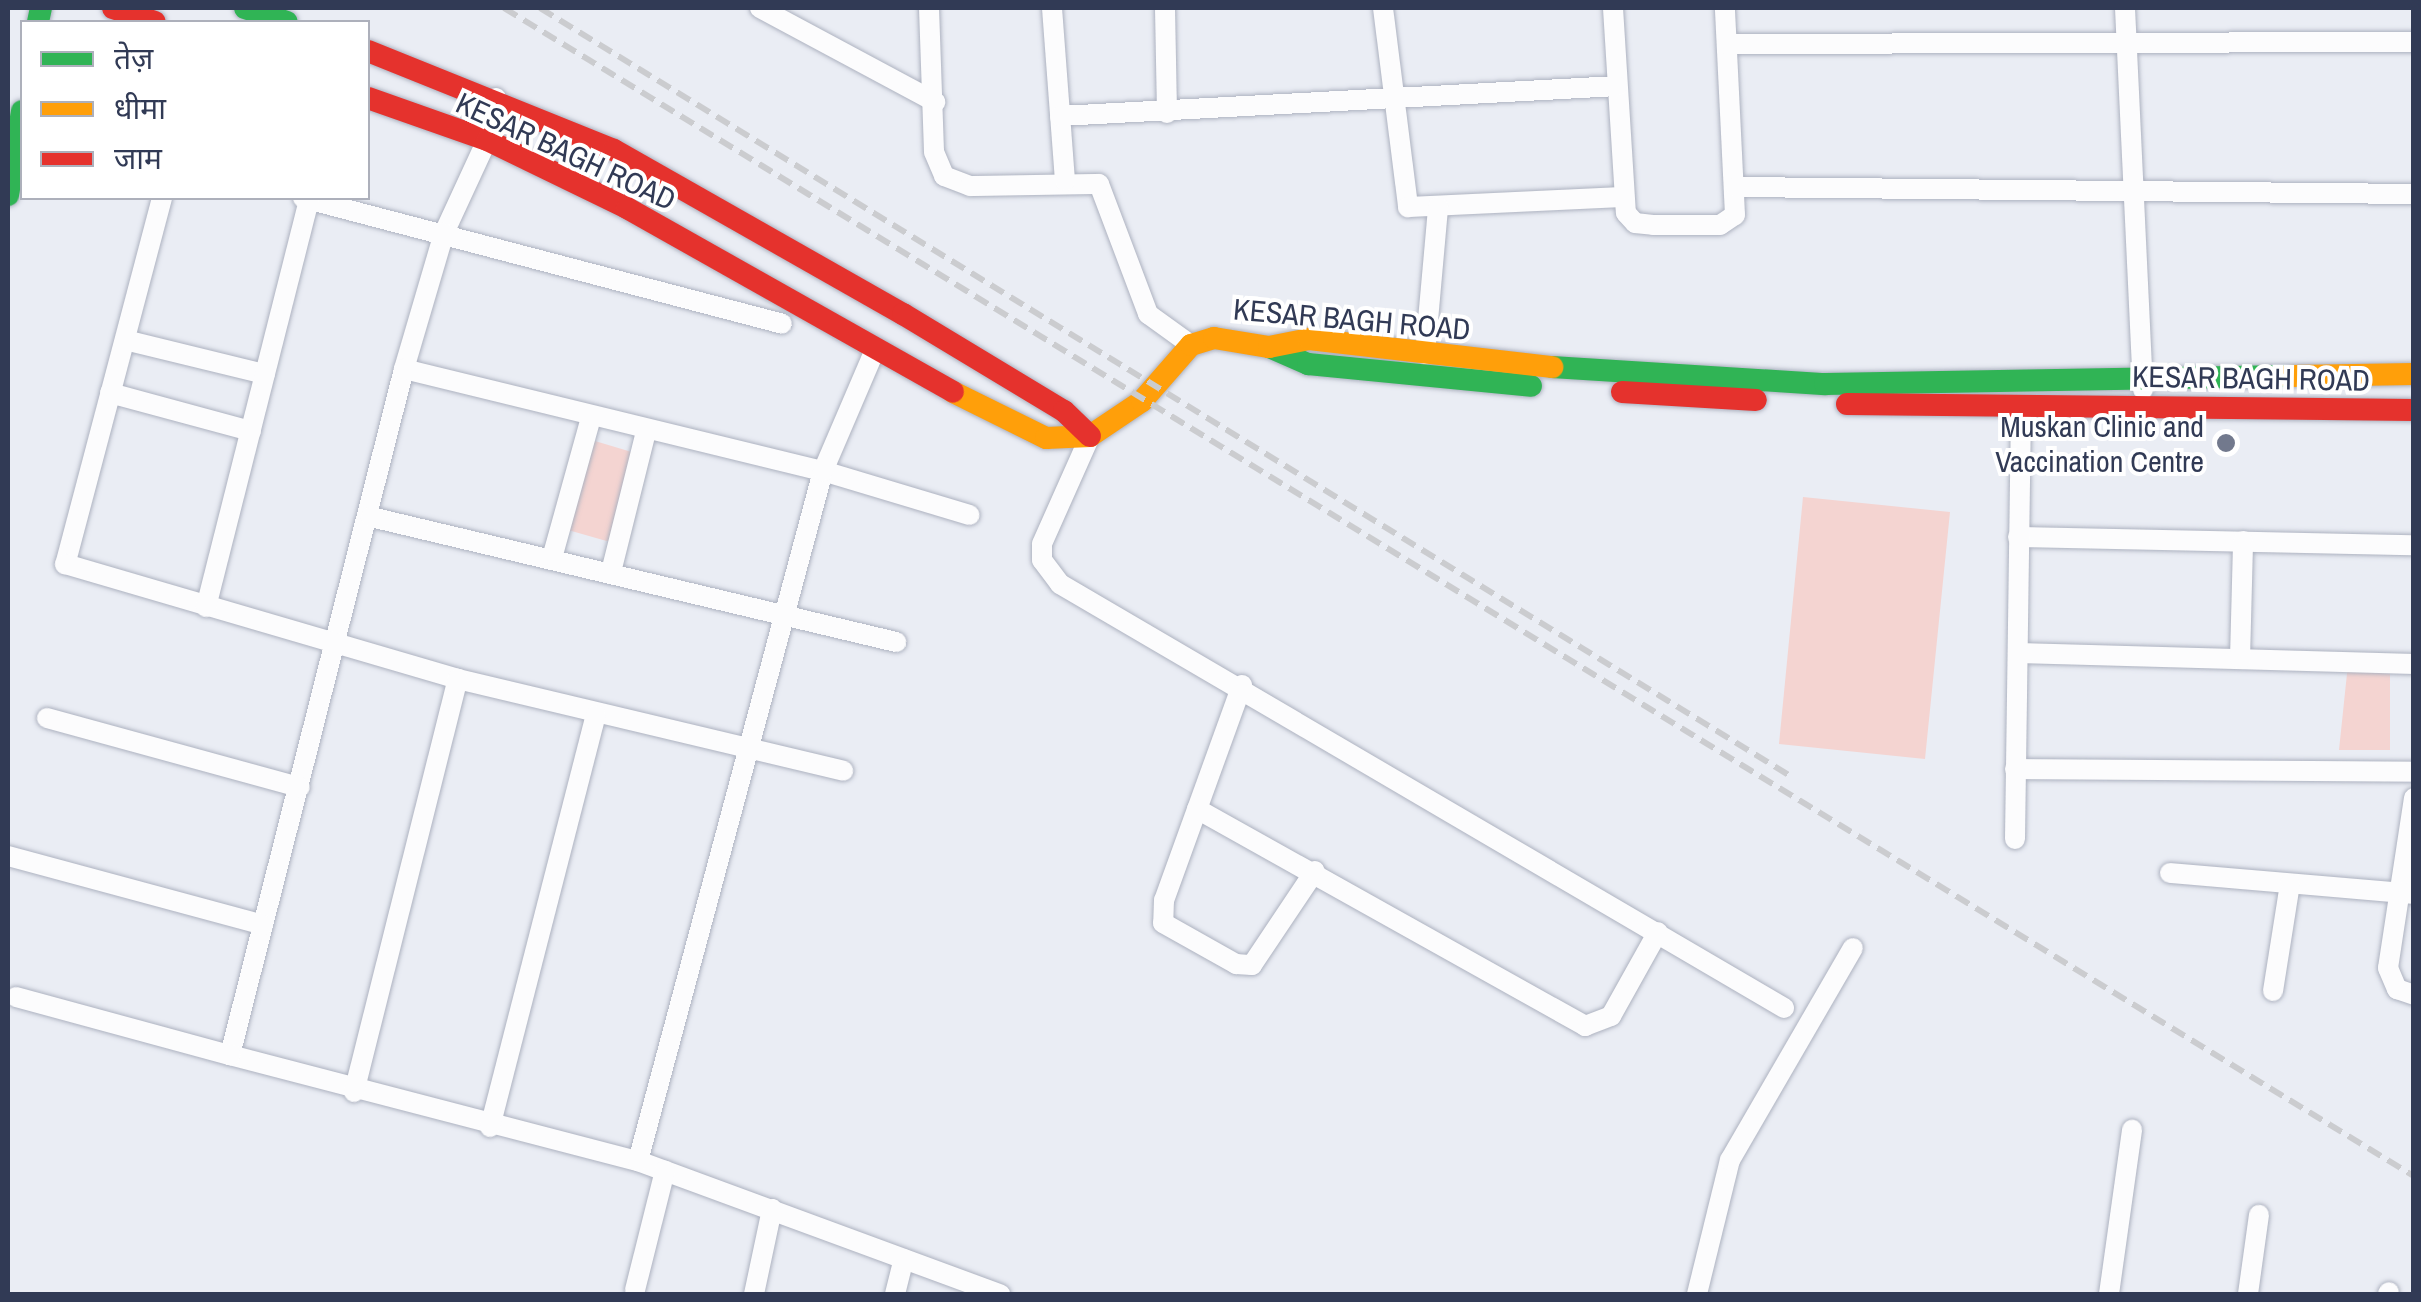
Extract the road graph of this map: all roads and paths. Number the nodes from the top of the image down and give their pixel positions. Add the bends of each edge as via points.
1 (114, 8) edge
2 (244, 8) edge
3 (760, 8) edge
4 (929, 8) edge
5 (1052, 8) edge
6 (1164, 8) edge
7 (1382, 8) edge
8 (1613, 8) edge
9 (1725, 8) edge
10 (2126, 8) edge
11 (149, 20) edge
12 (281, 20) edge
13 (2414, 42) edge
14 (2127, 43) junction
15 (1728, 44) junction
16 (370, 52) edge
17 (1617, 86) junction
18 (496, 98) junction
19 (370, 99) edge
20 (935, 102) junction
21 (1392, 102) junction
22 (1167, 113) junction
23 (1060, 116) junction
24 (20, 123) edge
25 (487, 140) junction
26 (1064, 181) junction
27 (1736, 187) junction
28 (2134, 192) junction
29 (2414, 194) edge
30 (8, 195) edge
31 (1623, 197) junction
32 (161, 200) edge
33 (306, 200) edge
34 (314, 200) edge
35 (1438, 207) junction
36 (444, 233) junction
37 (782, 324) dead end
38 (124, 340) junction
39 (1191, 345) junction
40 (1269, 348) junction
41 (874, 352) junction
42 (1426, 354) junction
43 (404, 369) junction
44 (265, 374) junction
45 (2414, 374) edge
46 (2143, 383) junction
47 (110, 394) junction
48 (2089, 395) junction
49 (2020, 406) junction
50 (2143, 408) junction
51 (2414, 410) edge
52 (591, 417) junction
53 (251, 430) junction
54 (646, 432) junction
55 (1090, 436) junction
56 (823, 472) junction
57 (970, 515) dead end
58 (371, 516) junction
59 (2018, 537) junction
60 (2243, 541) junction
61 (2414, 545) edge
62 (552, 558) junction
63 (611, 572) junction
64 (206, 607) junction
65 (783, 610) junction
66 (896, 642) dead end
67 (338, 644) junction
68 (2019, 653) junction
69 (2240, 660) junction
70 (2414, 664) edge
71 (458, 679) junction
72 (1242, 685) junction
73 (596, 715) junction
74 (47, 718) dead end
75 (750, 746) junction
76 (2015, 769) junction
77 (843, 771) dead end
78 (2414, 772) edge
79 (300, 787) junction
80 (2414, 798) edge
81 (1196, 809) junction
82 (2015, 840) dead end
83 (8, 856) edge
84 (1315, 871) junction
85 (2170, 874) dead end
86 (2290, 884) junction
87 (2406, 894) edge
88 (263, 924) junction
89 (1658, 932) junction
90 (1852, 948) dead end
91 (2272, 990) dead end
92 (2414, 995) edge
93 (16, 997) dead end
94 (1784, 1008) dead end
95 (230, 1055) junction
96 (354, 1092) junction
97 (490, 1127) junction
98 (2132, 1130) dead end
99 (638, 1160) junction
100 (665, 1171) junction
101 (772, 1209) junction
102 (2260, 1214) dead end
103 (904, 1259) junction
104 (635, 1290) dead end
105 (754, 1294) edge
106 (895, 1294) edge
107 (1000, 1294) edge
108 (1697, 1294) edge
109 (2108, 1294) edge
110 (2248, 1294) edge

1 - 11 main road
2 - 12 main road
3 - 20 street
4 - 20 street
5 - 23 street
6 - 22 street
7 - 21 street
8 - 17 street
9 - 15 street
10 - 14 street
13 - 14 street
14 - 15 street
14 - 28 street
15 - 27 street
16 - 18 main road
17 - 21 street
17 - 31 street
18 - 25 street
18 - 55 main road via 614,150 720,208 1064,412
19 - 25 main road, KESAR BAGH ROAD
20 - 26 street via 938,168 954,183
21 - 22 street
21 - 35 street via 1408,207
22 - 23 street
23 - 26 street
24 - 30 main road
25 - 36 street
25 - 41 main road, KESAR BAGH ROAD via 627,208
26 - 39 street via 1092,181 1104,190 1148,314
27 - 28 street
27 - 31 street via 1735,215 1720,225 1635,223
28 - 29 street
28 - 46 street
31 - 35 street
32 - 38 street
33 - 44 street
34 - 36 street
35 - 42 street
36 - 37 street
36 - 43 street
38 - 44 street
38 - 47 street
39 - 40 main road, KESAR BAGH ROAD via 1224,338
39 - 55 main road via 1142,401
40 - 42 main road, KESAR BAGH ROAD via 1309,339
40 - 49 main road via 1308,364 1542,387 1824,404
41 - 55 main road, KESAR BAGH ROAD via 1046,438
41 - 56 street
42 - 48 main road, KESAR BAGH ROAD via 1788,383
43 - 52 street
43 - 58 street
44 - 53 street
45 - 46 main road, KESAR BAGH ROAD
46 - 48 main road, KESAR BAGH ROAD
46 - 50 street
47 - 53 street
47 - 64 street via 65,564
48 - 49 main road
48 - 50 main road, KESAR BAGH ROAD
49 - 59 street
50 - 51 main road, KESAR BAGH ROAD
52 - 54 street
52 - 62 street
53 - 64 street
54 - 56 street
54 - 63 street
55 - 72 street via 1048,525 1042,560 1050,575
56 - 57 street
56 - 65 street
58 - 62 street
58 - 67 street
59 - 60 street
59 - 68 street
60 - 61 street
60 - 69 street
62 - 63 street
63 - 65 street
64 - 67 street
65 - 66 street
65 - 75 street
67 - 71 street
67 - 79 street
68 - 69 street
68 - 76 street
69 - 70 street
71 - 73 street
71 - 96 street
72 - 81 street
72 - 89 street
73 - 75 street
73 - 97 street
74 - 79 street
75 - 77 street
75 - 99 street
76 - 78 street
76 - 82 street
79 - 88 street
80 - 87 street
81 - 84 street
81 - 84 street via 1160,913 1163,923 1236,964 1256,962
83 - 88 street
84 - 89 street via 1586,1026 1611,1016
85 - 86 street
86 - 87 street
86 - 91 street
87 - 92 street via 2390,982
88 - 95 street
89 - 94 street
90 - 108 street via 1730,1160
93 - 95 street
95 - 96 street
96 - 97 street
97 - 99 street
98 - 109 street
99 - 100 street
100 - 101 street
100 - 104 street
101 - 103 street
101 - 105 street
102 - 110 street
103 - 106 street
103 - 107 street

